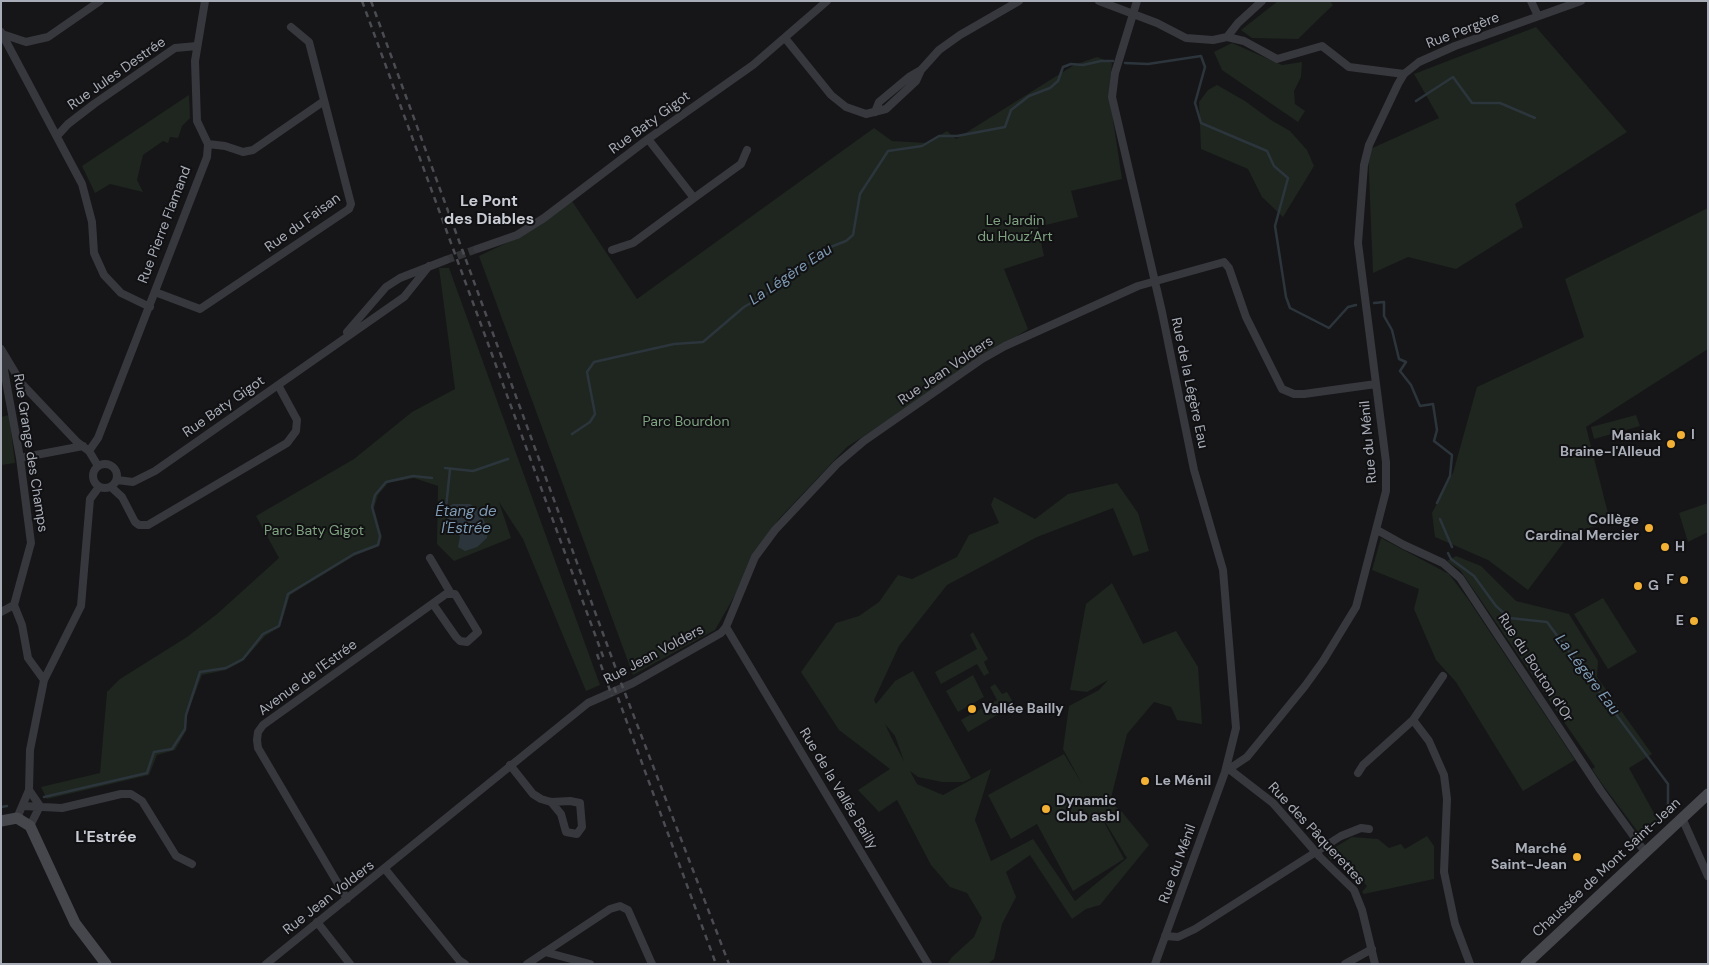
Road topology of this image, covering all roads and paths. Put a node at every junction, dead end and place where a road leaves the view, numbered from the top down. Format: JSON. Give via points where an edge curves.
{"nodes":[{"id":1,"x":100,"y":1,"type":"edge"},
{"id":2,"x":205,"y":1,"type":"edge"},
{"id":3,"x":827,"y":1,"type":"edge"},
{"id":4,"x":1019,"y":1,"type":"edge"},
{"id":5,"x":1099,"y":1,"type":"edge"},
{"id":6,"x":1138,"y":1,"type":"edge"},
{"id":7,"x":1262,"y":1,"type":"edge"},
{"id":8,"x":1531,"y":1,"type":"edge"},
{"id":9,"x":1581,"y":1,"type":"edge"},
{"id":10,"x":1134,"y":15,"type":"junction"},
{"id":11,"x":1538,"y":16,"type":"junction"},
{"id":12,"x":291,"y":28,"type":"dead end"},
{"id":13,"x":2,"y":33,"type":"edge"},
{"id":14,"x":1227,"y":37,"type":"junction"},
{"id":15,"x":785,"y":38,"type":"junction"},
{"id":16,"x":197,"y":46,"type":"junction"},
{"id":17,"x":1404,"y":74,"type":"junction"},
{"id":18,"x":324,"y":101,"type":"junction"},
{"id":19,"x":58,"y":136,"type":"junction"},
{"id":20,"x":648,"y":139,"type":"junction"},
{"id":21,"x":208,"y":144,"type":"junction"},
{"id":22,"x":747,"y":150,"type":"dead end"},
{"id":23,"x":694,"y":198,"type":"junction"},
{"id":24,"x":477,"y":249,"type":"tunnel mouth"},
{"id":25,"x":612,"y":250,"type":"dead end"},
{"id":26,"x":446,"y":260,"type":"tunnel mouth"},
{"id":27,"x":429,"y":266,"type":"junction"},
{"id":28,"x":1154,"y":281,"type":"junction"},
{"id":29,"x":155,"y":292,"type":"junction"},
{"id":30,"x":150,"y":307,"type":"junction"},
{"id":31,"x":341,"y":340,"type":"junction"},
{"id":32,"x":1,"y":349,"type":"edge"},
{"id":33,"x":6,"y":360,"type":"junction"},
{"id":34,"x":1376,"y":384,"type":"junction"},
{"id":35,"x":278,"y":385,"type":"junction"},
{"id":36,"x":86,"y":449,"type":"junction"},
{"id":37,"x":20,"y":458,"type":"junction"},
{"id":38,"x":98,"y":466,"type":"junction"},
{"id":39,"x":117,"y":480,"type":"junction"},
{"id":40,"x":99,"y":487,"type":"junction"},
{"id":41,"x":111,"y":487,"type":"junction"},
{"id":42,"x":1377,"y":530,"type":"junction"},
{"id":43,"x":430,"y":558,"type":"dead end"},
{"id":44,"x":450,"y":592,"type":"junction"},
{"id":45,"x":433,"y":604,"type":"junction"},
{"id":46,"x":14,"y":605,"type":"junction"},
{"id":47,"x":1,"y":612,"type":"edge"},
{"id":48,"x":726,"y":627,"type":"junction"},
{"id":49,"x":1443,"y":676,"type":"dead end"},
{"id":50,"x":44,"y":680,"type":"junction"},
{"id":51,"x":1413,"y":720,"type":"junction"},
{"id":52,"x":510,"y":765,"type":"junction"},
{"id":53,"x":1227,"y":771,"type":"junction"},
{"id":54,"x":1358,"y":772,"type":"dead end"},
{"id":55,"x":29,"y":790,"type":"junction"},
{"id":56,"x":1708,"y":794,"type":"edge"},
{"id":57,"x":552,"y":802,"type":"junction"},
{"id":58,"x":23,"y":806,"type":"junction"},
{"id":59,"x":40,"y":806,"type":"junction"},
{"id":60,"x":17,"y":818,"type":"junction"},
{"id":61,"x":1682,"y":818,"type":"junction"},
{"id":62,"x":1,"y":821,"type":"edge"},
{"id":63,"x":30,"y":826,"type":"junction"},
{"id":64,"x":1370,"y":829,"type":"dead end"},
{"id":65,"x":1645,"y":852,"type":"junction"},
{"id":66,"x":1316,"y":853,"type":"junction"},
{"id":67,"x":192,"y":864,"type":"dead end"},
{"id":68,"x":385,"y":869,"type":"junction"},
{"id":69,"x":1708,"y":876,"type":"edge"},
{"id":70,"x":347,"y":899,"type":"junction"},
{"id":71,"x":317,"y":922,"type":"junction"},
{"id":72,"x":1165,"y":936,"type":"junction"},
{"id":73,"x":1372,"y":949,"type":"junction"},
{"id":74,"x":545,"y":952,"type":"junction"},
{"id":75,"x":106,"y":964,"type":"edge"},
{"id":76,"x":266,"y":964,"type":"edge"},
{"id":77,"x":350,"y":964,"type":"edge"},
{"id":78,"x":465,"y":964,"type":"edge"},
{"id":79,"x":527,"y":964,"type":"edge"},
{"id":80,"x":590,"y":964,"type":"edge"},
{"id":81,"x":652,"y":964,"type":"edge"},
{"id":82,"x":928,"y":964,"type":"edge"},
{"id":83,"x":1155,"y":964,"type":"edge"},
{"id":84,"x":1345,"y":964,"type":"edge"},
{"id":85,"x":1375,"y":964,"type":"edge"},
{"id":86,"x":1470,"y":964,"type":"edge"},
{"id":87,"x":1526,"y":964,"type":"edge"}],
"edges":[{"from":1,"to":13,"type":"street","via":[[48,37],[26,42]]},
{"from":2,"to":16,"type":"street"},
{"from":3,"to":15,"type":"street","name":"Rue Baty Gigot"},
{"from":4,"to":15,"type":"street","via":[[939,50],[921,70],[916,81],[886,109],[866,114],[846,107],[831,94]]},
{"from":5,"to":10,"type":"street"},
{"from":6,"to":10,"type":"street","name":"Rue de la Légère Eau"},
{"from":7,"to":14,"type":"street"},
{"from":8,"to":11,"type":"street"},
{"from":9,"to":11,"type":"street","name":"Rue Pergère"},
{"from":10,"to":14,"type":"street","via":[[1186,38],[1213,40]]},
{"from":10,"to":28,"type":"street","name":"Rue de la Légère Eau","via":[[1115,73],[1112,97]]},
{"from":11,"to":17,"type":"street","name":"Rue Pergère","via":[[1436,54]]},
{"from":12,"to":18,"type":"street","name":"Rue du Faisan","via":[[309,42]]},
{"from":13,"to":19,"type":"street"},
{"from":14,"to":17,"type":"street","via":[[1244,40],[1277,59],[1322,46],[1349,67]]},
{"from":15,"to":20,"type":"street","name":"Rue Baty Gigot","via":[[753,65]]},
{"from":16,"to":19,"type":"street","name":"Rue Jules Destrée","via":[[175,48],[94,104]]},
{"from":16,"to":21,"type":"street","via":[[197,121]]},
{"from":17,"to":34,"type":"street","name":"Rue du Ménil","via":[[1369,145],[1360,203],[1360,268]]},
{"from":18,"to":21,"type":"street","via":[[253,150],[243,152]]},
{"from":18,"to":29,"type":"street","name":"Rue du Faisan","via":[[351,198],[349,209],[200,309]]},
{"from":19,"to":30,"type":"street","via":[[82,184],[92,222],[94,253],[104,275],[121,293]]},
{"from":20,"to":23,"type":"street"},
{"from":20,"to":24,"type":"street","name":"Rue Baty Gigot","via":[[517,235]]},
{"from":21,"to":29,"type":"street","name":"Rue Pierre Flamand","via":[[207,157]]},
{"from":22,"to":23,"type":"street","via":[[740,164]]},
{"from":23,"to":25,"type":"street","via":[[633,243]]},
{"from":26,"to":27,"type":"street","name":"Rue Baty Gigot"},
{"from":27,"to":31,"type":"street","name":"Rue Baty Gigot","via":[[404,297]]},
{"from":27,"to":31,"type":"street","name":"Rue Baty Gigot","via":[[386,287]]},
{"from":28,"to":34,"type":"street","name":"Rue Jean Volders","via":[[1224,262],[1246,317],[1282,389],[1287,393],[1304,394]]},
{"from":28,"to":48,"type":"street","name":"Rue Jean Volders","via":[[1005,346],[864,441],[837,464],[775,530],[755,557]]},
{"from":28,"to":53,"type":"street","name":"Rue de la Légère Eau","via":[[1194,470],[1223,570],[1236,728]]},
{"from":29,"to":30,"type":"street","name":"Rue Pierre Flamand"},
{"from":30,"to":36,"type":"street","name":"Rue Pierre Flamand","via":[[98,438]]},
{"from":31,"to":35,"type":"street","name":"Rue Baty Gigot"},
{"from":32,"to":33,"type":"street","name":"Rue Grange des Champs"},
{"from":33,"to":36,"type":"street","via":[[22,384]]},
{"from":33,"to":37,"type":"street","name":"Rue Grange des Champs","via":[[4,370]]},
{"from":34,"to":42,"type":"street","name":"Rue du Ménil","via":[[1386,476]]},
{"from":35,"to":39,"type":"street","name":"Rue Baty Gigot","via":[[156,471],[134,482]]},
{"from":35,"to":41,"type":"street","via":[[297,420],[296,432],[287,443],[148,525],[135,522],[122,497]]},
{"from":36,"to":37,"type":"street"},
{"from":36,"to":38,"type":"street"},
{"from":37,"to":46,"type":"street","name":"Rue Grange des Champs","via":[[30,543]]},
{"from":38,"to":39,"type":"street","via":[[112,466],[118,475]]},
{"from":38,"to":40,"type":"street","via":[[93,479]]},
{"from":39,"to":41,"type":"street"},
{"from":40,"to":41,"type":"street"},
{"from":40,"to":50,"type":"street","via":[[90,499],[81,606]]},
{"from":42,"to":53,"type":"street","name":"Rue du Ménil","via":[[1356,607],[1323,661],[1247,757]]},
{"from":42,"to":65,"type":"street","name":"Rue du Bouton d'Or","via":[[1444,563],[1460,578]]},
{"from":43,"to":44,"type":"street"},
{"from":44,"to":45,"type":"street","name":"Avenue de l'Estrée"},
{"from":44,"to":45,"type":"street","via":[[455,594],[478,632],[467,642],[456,638]]},
{"from":45,"to":70,"type":"street","name":"Avenue de l'Estrée","via":[[263,725],[258,732],[258,748]]},
{"from":46,"to":47,"type":"street"},
{"from":46,"to":50,"type":"street","via":[[22,625],[28,658]]},
{"from":48,"to":52,"type":"street","name":"Rue Jean Volders","via":[[715,637],[633,683],[588,703]]},
{"from":48,"to":82,"type":"street","name":"Rue de la Vallée Bailly"},
{"from":49,"to":51,"type":"street"},
{"from":50,"to":55,"type":"street","via":[[30,750]]},
{"from":51,"to":54,"type":"street"},
{"from":51,"to":86,"type":"street","via":[[1429,741],[1444,775],[1447,799],[1444,872],[1455,924]]},
{"from":52,"to":57,"type":"street","via":[[533,794]]},
{"from":52,"to":68,"type":"street","name":"Rue Jean Volders"},
{"from":53,"to":66,"type":"street","name":"Rue des Pâquerettes","via":[[1273,803]]},
{"from":53,"to":72,"type":"street","name":"Rue du Ménil"},
{"from":55,"to":58,"type":"street"},
{"from":55,"to":59,"type":"street"},
{"from":56,"to":61,"type":"main road","name":"Chaussée de Mont Saint-Jean"},
{"from":57,"to":57,"type":"street","via":[[580,803],[582,827],[577,834],[566,832],[561,814]]},
{"from":58,"to":59,"type":"street"},
{"from":58,"to":60,"type":"street"},
{"from":59,"to":63,"type":"street"},
{"from":59,"to":67,"type":"street","via":[[62,808],[131,794],[142,801],[176,856]]},
{"from":60,"to":62,"type":"main road"},
{"from":60,"to":63,"type":"main road"},
{"from":61,"to":65,"type":"main road","name":"Chaussée de Mont Saint-Jean"},
{"from":61,"to":69,"type":"street"},
{"from":63,"to":75,"type":"main road","via":[[75,923]]},
{"from":64,"to":66,"type":"street","via":[[1351,831]]},
{"from":65,"to":87,"type":"main road","name":"Chaussée de Mont Saint-Jean"},
{"from":66,"to":72,"type":"street","via":[[1195,930],[1178,937]]},
{"from":66,"to":73,"type":"street","name":"Rue des Pâquerettes","via":[[1354,890]]},
{"from":68,"to":70,"type":"street","name":"Rue Jean Volders"},
{"from":68,"to":78,"type":"street"},
{"from":70,"to":71,"type":"street","name":"Rue Jean Volders"},
{"from":71,"to":76,"type":"street","name":"Rue Jean Volders"},
{"from":71,"to":77,"type":"street"},
{"from":72,"to":83,"type":"street","name":"Rue du Ménil"},
{"from":73,"to":84,"type":"street"},
{"from":73,"to":85,"type":"street","name":"Rue des Pâquerettes"},
{"from":74,"to":79,"type":"street"},
{"from":74,"to":80,"type":"street"},
{"from":74,"to":81,"type":"street","via":[[610,909],[620,906],[628,910]]}]}
